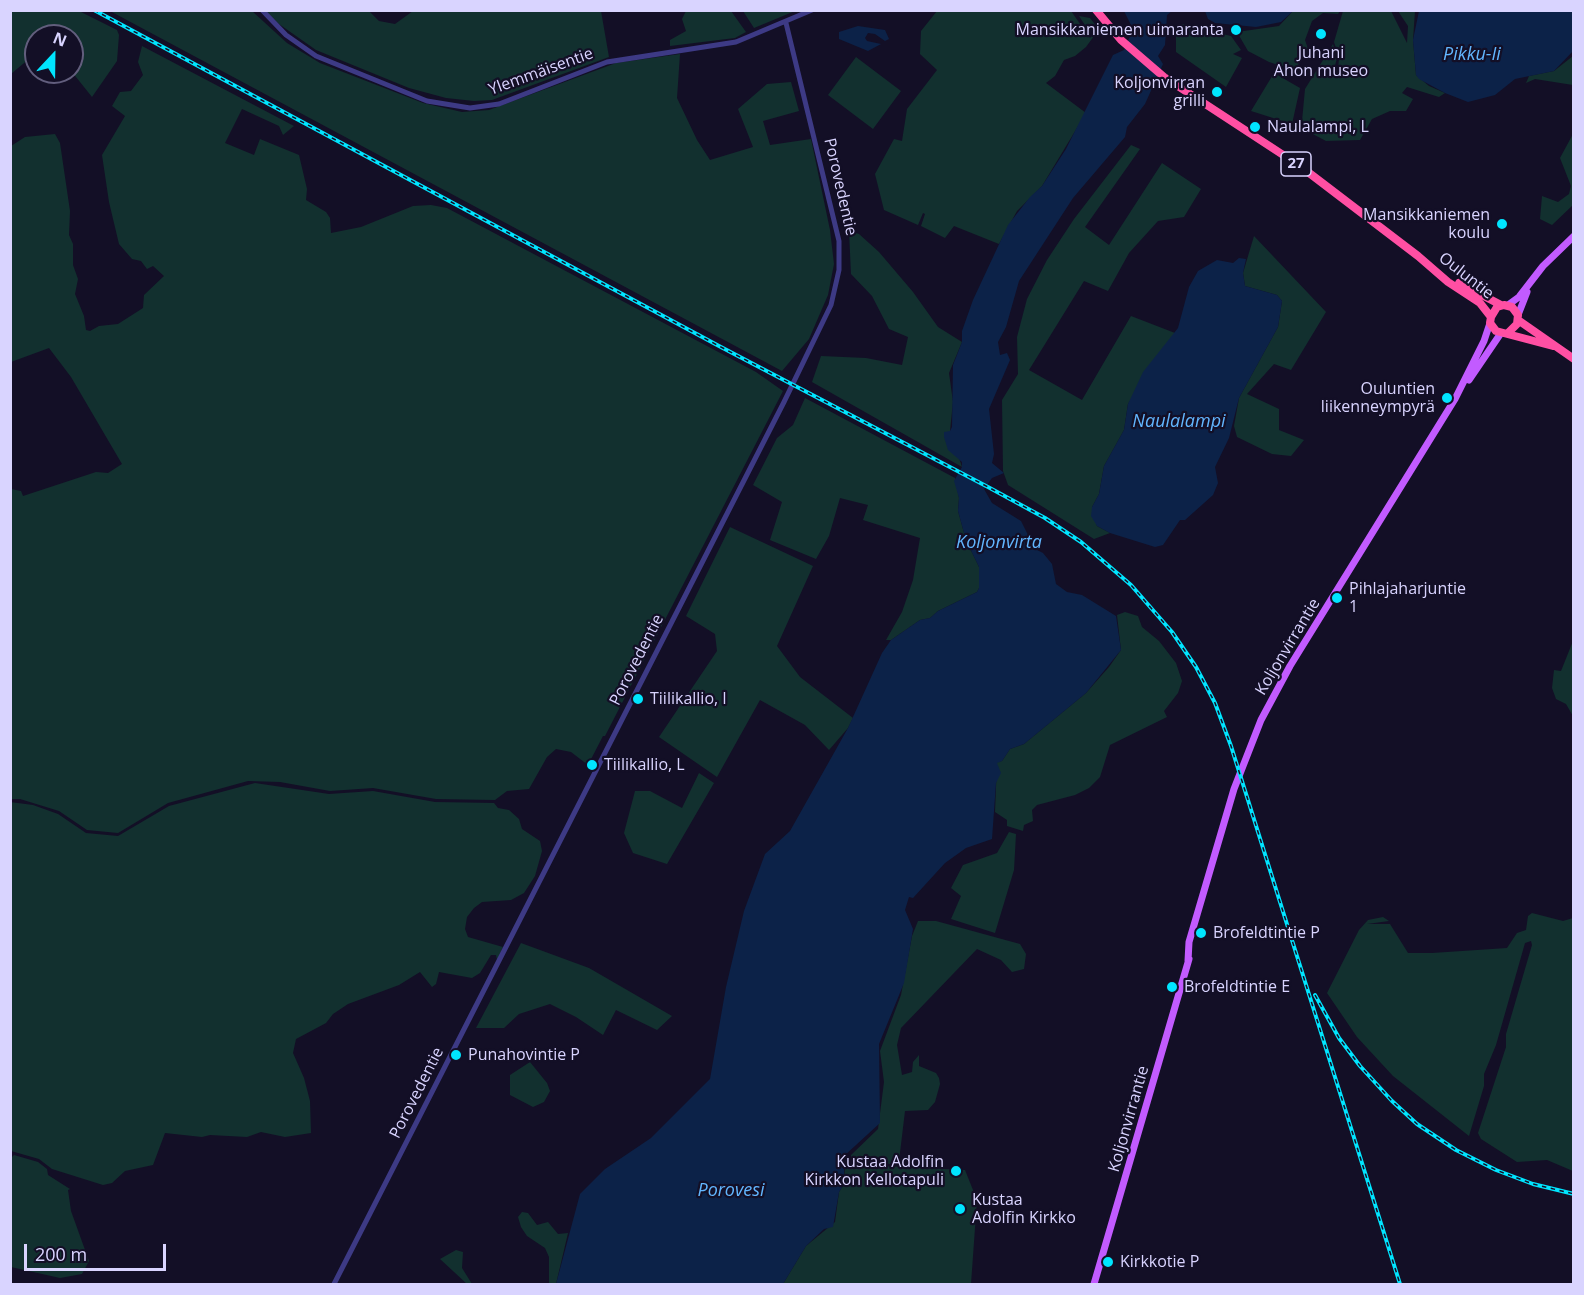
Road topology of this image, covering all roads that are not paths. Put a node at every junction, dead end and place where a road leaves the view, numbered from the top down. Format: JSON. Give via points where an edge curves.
{"nodes":[{"id":1,"x":262,"y":10,"type":"edge"},
{"id":2,"x":812,"y":10,"type":"edge"},
{"id":3,"x":1096,"y":10,"type":"edge"},
{"id":4,"x":786,"y":23,"type":"junction"},
{"id":5,"x":1574,"y":236,"type":"edge"},
{"id":6,"x":1422,"y":259,"type":"junction"},
{"id":7,"x":1530,"y":284,"type":"junction"},
{"id":8,"x":1504,"y":305,"type":"junction"},
{"id":9,"x":1518,"y":317,"type":"junction"},
{"id":10,"x":1490,"y":320,"type":"junction"},
{"id":11,"x":1504,"y":333,"type":"junction"},
{"id":12,"x":1553,"y":346,"type":"junction"},
{"id":13,"x":1574,"y":359,"type":"edge"},
{"id":14,"x":1455,"y":399,"type":"junction"},
{"id":15,"x":334,"y":1284,"type":"edge"},
{"id":16,"x":1094,"y":1284,"type":"edge"}],
"edges":[{"from":1,"to":4,"type":"street","name":"Ylemmäisentie","via":[[286,35],[315,56],[427,100],[470,108],[499,104],[607,62],[736,42]]},
{"from":2,"to":4,"type":"street","name":"Ylemmäisentie"},
{"from":3,"to":6,"type":"highway","name":"Ouluntie","number":"27","via":[[1121,39],[1164,77],[1284,155]]},
{"from":4,"to":15,"type":"street","name":"Porovedentie","via":[[835,221],[840,256],[831,305]]},
{"from":5,"to":7,"type":"main road"},
{"from":6,"to":8,"type":"highway","name":"Ouluntie","number":"27","via":[[1467,289]]},
{"from":6,"to":10,"type":"highway","name":"Ouluntie","number":"27","via":[[1486,308]]},
{"from":7,"to":8,"type":"main road"},
{"from":7,"to":9,"type":"main road"},
{"from":8,"to":9,"type":"highway"},
{"from":8,"to":10,"type":"highway"},
{"from":9,"to":11,"type":"highway","via":[[1515,328]]},
{"from":9,"to":12,"type":"highway"},
{"from":10,"to":11,"type":"highway","via":[[1496,332]]},
{"from":10,"to":14,"type":"main road","name":"Koljonvirrantie"},
{"from":11,"to":12,"type":"highway"},
{"from":11,"to":14,"type":"main road","name":"Koljonvirrantie"},
{"from":12,"to":13,"type":"highway"},
{"from":14,"to":16,"type":"main road","name":"Koljonvirrantie","via":[[1290,666],[1248,749]]}]}
